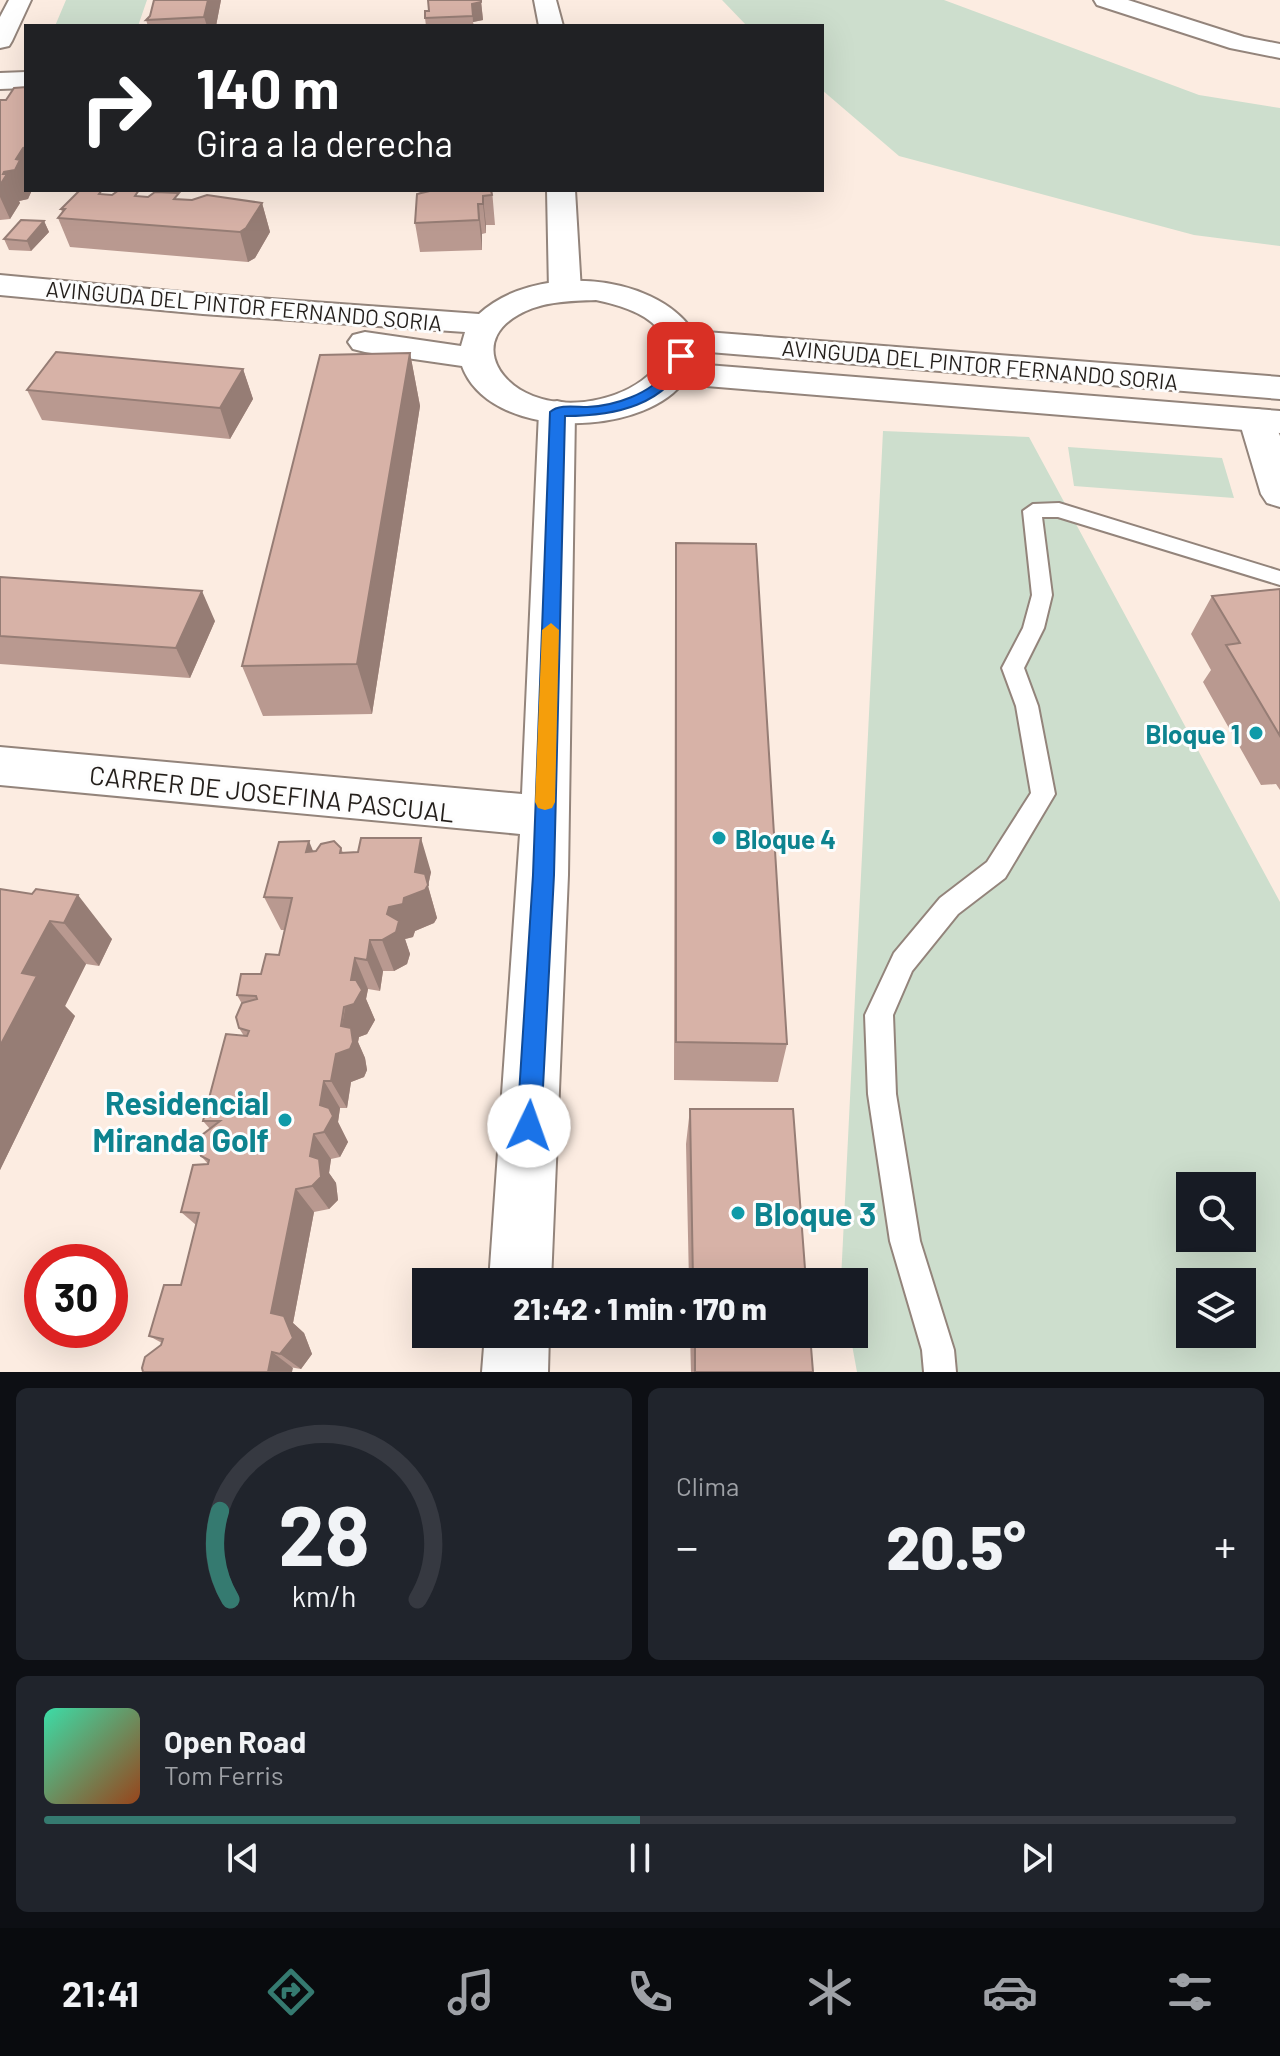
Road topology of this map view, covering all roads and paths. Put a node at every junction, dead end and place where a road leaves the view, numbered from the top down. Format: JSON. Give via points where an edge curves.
{"nodes":[{"id":1,"x":20,"y":0,"type":"edge"},
{"id":2,"x":545,"y":0,"type":"edge"},
{"id":3,"x":1105,"y":0,"type":"edge"},
{"id":4,"x":551,"y":24,"type":"edge"},
{"id":5,"x":0,"y":41,"type":"edge"},
{"id":6,"x":1280,"y":51,"type":"edge"},
{"id":7,"x":24,"y":80,"type":"edge"},
{"id":8,"x":0,"y":81,"type":"edge"},
{"id":9,"x":561,"y":192,"type":"edge"},
{"id":10,"x":0,"y":285,"type":"edge"},
{"id":11,"x":565,"y":291,"type":"junction"},
{"id":12,"x":0,"y":312,"type":"edge"},
{"id":13,"x":488,"y":324,"type":"junction"},
{"id":14,"x":677,"y":356,"type":"junction"},
{"id":15,"x":476,"y":358,"type":"junction"},
{"id":16,"x":1280,"y":388,"type":"edge"},
{"id":17,"x":557,"y":412,"type":"junction"},
{"id":18,"x":1269,"y":421,"type":"edge"},
{"id":19,"x":1280,"y":494,"type":"edge"},
{"id":20,"x":1280,"y":578,"type":"edge"},
{"id":21,"x":0,"y":766,"type":"edge"},
{"id":22,"x":545,"y":816,"type":"junction"},
{"id":23,"x":521,"y":1268,"type":"edge"},
{"id":24,"x":516,"y":1348,"type":"edge"},
{"id":25,"x":515,"y":1372,"type":"edge"},
{"id":26,"x":940,"y":1372,"type":"edge"}],
"edges":[{"from":1,"to":5,"type":"street"},
{"from":2,"to":4,"type":"street"},
{"from":3,"to":6,"type":"street"},
{"from":7,"to":8,"type":"street"},
{"from":9,"to":11,"type":"street"},
{"from":10,"to":13,"type":"street","name":"AVINGUDA DEL PINTOR FERNANDO SORIA"},
{"from":11,"to":13,"type":"street","via":[[508,308]]},
{"from":11,"to":14,"type":"street","via":[[596,290],[651,306],[670,321]]},
{"from":12,"to":15,"type":"street","name":"AVINGUDA DEL PINTOR FERNANDO SORIA","via":[[378,343]]},
{"from":13,"to":15,"type":"street","via":[[478,340]]},
{"from":14,"to":16,"type":"street","name":"AVINGUDA DEL PINTOR FERNANDO SORIA"},
{"from":14,"to":17,"type":"street","via":[[655,391],[627,404]]},
{"from":14,"to":18,"type":"street","name":"AVINGUDA DEL PINTOR FERNANDO SORIA"},
{"from":15,"to":17,"type":"street","via":[[483,377],[500,393]]},
{"from":17,"to":22,"type":"street"},
{"from":18,"to":19,"type":"street","name":"AVINGUDA DEL PINTOR FERNANDO SORIA"},
{"from":20,"to":26,"type":"lane","via":[[1059,510],[1033,511],[1031,534],[1043,588],[1013,668],[1027,706],[1043,794],[996,870],[949,906],[903,962],[879,1015],[882,1094],[905,1241]]},
{"from":21,"to":22,"type":"street","name":"CARRER DE JOSEFINA PASCUAL"},
{"from":22,"to":23,"type":"street"},
{"from":24,"to":25,"type":"street"}]}
